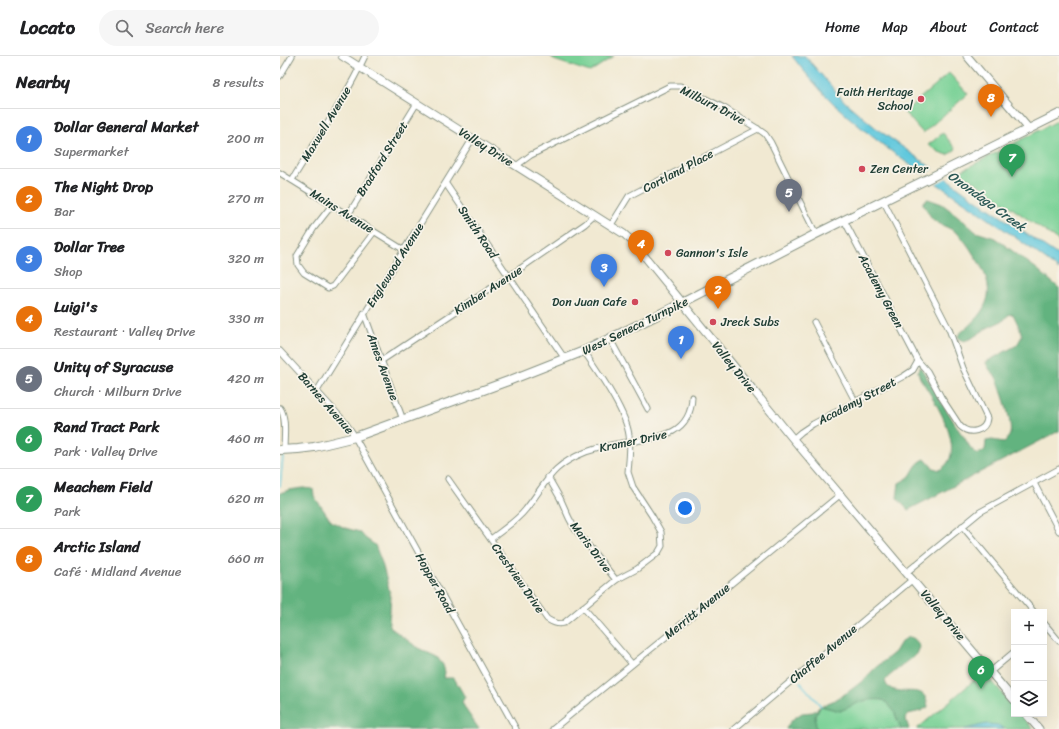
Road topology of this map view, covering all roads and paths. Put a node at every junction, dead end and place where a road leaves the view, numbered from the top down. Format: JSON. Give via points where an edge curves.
{"nodes":[{"id":1,"x":292,"y":56,"type":"edge"},
{"id":2,"x":342,"y":56,"type":"edge"},
{"id":3,"x":365,"y":56,"type":"edge"},
{"id":4,"x":967,"y":56,"type":"edge"},
{"id":5,"x":360,"y":67,"type":"junction"},
{"id":6,"x":280,"y":76,"type":"edge"},
{"id":7,"x":417,"y":103,"type":"junction"},
{"id":8,"x":1059,"y":114,"type":"edge"},
{"id":9,"x":1029,"y":128,"type":"junction"},
{"id":10,"x":758,"y":129,"type":"junction"},
{"id":11,"x":473,"y":138,"type":"junction"},
{"id":12,"x":516,"y":166,"type":"junction"},
{"id":13,"x":280,"y":173,"type":"edge"},
{"id":14,"x":292,"y":180,"type":"junction"},
{"id":15,"x":446,"y":184,"type":"junction"},
{"id":16,"x":884,"y":202,"type":"junction"},
{"id":17,"x":332,"y":205,"type":"junction"},
{"id":18,"x":348,"y":215,"type":"junction"},
{"id":19,"x":594,"y":216,"type":"junction"},
{"id":20,"x":844,"y":220,"type":"junction"},
{"id":21,"x":610,"y":225,"type":"junction"},
{"id":22,"x":374,"y":232,"type":"junction"},
{"id":23,"x":816,"y":234,"type":"junction"},
{"id":24,"x":404,"y":250,"type":"junction"},
{"id":25,"x":508,"y":277,"type":"junction"},
{"id":26,"x":682,"y":303,"type":"junction"},
{"id":27,"x":364,"y":314,"type":"junction"},
{"id":28,"x":814,"y":322,"type":"dead end"},
{"id":29,"x":610,"y":339,"type":"junction"},
{"id":30,"x":280,"y":351,"type":"edge"},
{"id":31,"x":584,"y":351,"type":"junction"},
{"id":32,"x":565,"y":359,"type":"junction"},
{"id":33,"x":381,"y":361,"type":"junction"},
{"id":34,"x":918,"y":361,"type":"junction"},
{"id":35,"x":316,"y":391,"type":"junction"},
{"id":36,"x":692,"y":397,"type":"dead end"},
{"id":37,"x":854,"y":401,"type":"junction"},
{"id":38,"x":280,"y":408,"type":"edge"},
{"id":39,"x":648,"y":409,"type":"dead end"},
{"id":40,"x":403,"y":420,"type":"junction"},
{"id":41,"x":355,"y":437,"type":"junction"},
{"id":42,"x":794,"y":439,"type":"junction"},
{"id":43,"x":629,"y":442,"type":"junction"},
{"id":44,"x":282,"y":450,"type":"edge"},
{"id":45,"x":1059,"y":469,"type":"edge"},
{"id":46,"x":548,"y":477,"type":"junction"},
{"id":47,"x":448,"y":479,"type":"dead end"},
{"id":48,"x":1034,"y":483,"type":"junction"},
{"id":49,"x":841,"y":494,"type":"junction"},
{"id":50,"x":962,"y":526,"type":"junction"},
{"id":51,"x":1059,"y":531,"type":"edge"},
{"id":52,"x":491,"y":539,"type":"junction"},
{"id":53,"x":907,"y":572,"type":"junction"},
{"id":54,"x":913,"y":579,"type":"junction"},
{"id":55,"x":616,"y":580,"type":"junction"},
{"id":56,"x":583,"y":607,"type":"junction"},
{"id":57,"x":1031,"y":609,"type":"edge"},
{"id":58,"x":1047,"y":627,"type":"edge"},
{"id":59,"x":1059,"y":641,"type":"edge"},
{"id":60,"x":1011,"y":654,"type":"edge"},
{"id":61,"x":632,"y":664,"type":"junction"},
{"id":62,"x":990,"y":672,"type":"junction"},
{"id":63,"x":1011,"y":696,"type":"edge"},
{"id":64,"x":1029,"y":717,"type":"edge"},
{"id":65,"x":516,"y":729,"type":"edge"},
{"id":66,"x":553,"y":729,"type":"edge"},
{"id":67,"x":734,"y":729,"type":"edge"},
{"id":68,"x":1039,"y":729,"type":"edge"}],
"edges":[{"from":1,"to":6,"type":"street"},
{"from":2,"to":5,"type":"main road","name":"Valley Drive"},
{"from":3,"to":5,"type":"street","name":"Maxwell Avenue"},
{"from":4,"to":9,"type":"main road"},
{"from":5,"to":7,"type":"main road","name":"Valley Drive"},
{"from":5,"to":14,"type":"street","name":"Maxwell Avenue"},
{"from":7,"to":11,"type":"main road","name":"Valley Drive"},
{"from":7,"to":18,"type":"street","name":"Bradford Street"},
{"from":8,"to":9,"type":"main road","name":"West Seneca Turnpike"},
{"from":9,"to":16,"type":"main road","name":"West Seneca Turnpike"},
{"from":10,"to":12,"type":"street","name":"Milburn Drive","via":[[680,86],[670,86],[531,155]]},
{"from":10,"to":21,"type":"street","name":"Cortland Place","via":[[629,196]]},
{"from":10,"to":23,"type":"street","name":"Milburn Drive","via":[[771,143]]},
{"from":11,"to":12,"type":"main road","name":"Valley Drive"},
{"from":11,"to":15,"type":"street","name":"Englewood Avenue"},
{"from":12,"to":19,"type":"main road","name":"Valley Drive"},
{"from":13,"to":14,"type":"street","name":"Mains Avenue"},
{"from":14,"to":17,"type":"street","name":"Mains Avenue"},
{"from":15,"to":24,"type":"street","name":"Englewood Avenue"},
{"from":15,"to":25,"type":"street","name":"Smith Road"},
{"from":16,"to":20,"type":"main road","name":"West Seneca Turnpike"},
{"from":16,"to":34,"type":"street","name":"Academy Green","via":[[949,329],[963,368],[987,418],[982,428],[971,432],[960,426],[927,371]]},
{"from":17,"to":18,"type":"street","name":"Mains Avenue"},
{"from":17,"to":22,"type":"street","via":[[297,256],[298,265],[305,275],[328,288],[334,286]]},
{"from":18,"to":22,"type":"street","name":"Mains Avenue"},
{"from":19,"to":21,"type":"main road","name":"Valley Drive"},
{"from":19,"to":25,"type":"street","name":"Kimber Avenue"},
{"from":20,"to":23,"type":"main road","name":"West Seneca Turnpike"},
{"from":20,"to":34,"type":"street","name":"Academy Green"},
{"from":21,"to":26,"type":"main road","name":"Valley Drive","via":[[633,242]]},
{"from":22,"to":24,"type":"street","name":"Mains Avenue"},
{"from":23,"to":26,"type":"main road","name":"West Seneca Turnpike"},
{"from":24,"to":27,"type":"street","name":"Englewood Avenue"},
{"from":25,"to":32,"type":"street","name":"Smith Road"},
{"from":25,"to":33,"type":"street","name":"Kimber Avenue"},
{"from":26,"to":29,"type":"main road","name":"West Seneca Turnpike"},
{"from":26,"to":42,"type":"main road","name":"Valley Drive"},
{"from":27,"to":33,"type":"street","name":"Ames Avenue"},
{"from":27,"to":35,"type":"street","name":"Englewood Avenue"},
{"from":28,"to":37,"type":"street"},
{"from":29,"to":31,"type":"main road","name":"West Seneca Turnpike"},
{"from":29,"to":39,"type":"street"},
{"from":30,"to":35,"type":"street","name":"Barnes Avenue"},
{"from":31,"to":32,"type":"main road","name":"West Seneca Turnpike"},
{"from":31,"to":43,"type":"street","via":[[619,407],[629,434]]},
{"from":32,"to":40,"type":"main road","name":"West Seneca Turnpike"},
{"from":33,"to":40,"type":"street","name":"Ames Avenue"},
{"from":34,"to":37,"type":"street","name":"Academy Street","via":[[904,376]]},
{"from":35,"to":41,"type":"street","name":"Barnes Avenue"},
{"from":36,"to":43,"type":"street","name":"Kramer Drive","via":[[687,419],[672,432],[656,438]]},
{"from":37,"to":42,"type":"street","name":"Academy Street","via":[[813,424]]},
{"from":38,"to":44,"type":"street","via":[[283,419]]},
{"from":40,"to":41,"type":"main road","name":"West Seneca Turnpike"},
{"from":41,"to":44,"type":"main road","name":"West Seneca Turnpike","via":[[314,447]]},
{"from":41,"to":65,"type":"street","name":"Hopper Road"},
{"from":42,"to":49,"type":"main road","name":"Valley Drive"},
{"from":43,"to":46,"type":"street","name":"Kramer Drive","via":[[605,446],[571,458]]},
{"from":43,"to":55,"type":"street","via":[[629,479],[661,532],[662,546],[658,553],[637,569]]},
{"from":45,"to":48,"type":"street"},
{"from":46,"to":52,"type":"street","name":"Kramer Drive","via":[[525,510]]},
{"from":46,"to":55,"type":"street","name":"Maris Drive","via":[[575,529]]},
{"from":47,"to":52,"type":"street","name":"Crestview Drive"},
{"from":48,"to":50,"type":"street","via":[[980,512]]},
{"from":48,"to":51,"type":"street"},
{"from":49,"to":53,"type":"main road","name":"Valley Drive"},
{"from":49,"to":61,"type":"street","name":"Merritt Avenue"},
{"from":50,"to":53,"type":"street"},
{"from":50,"to":57,"type":"street"},
{"from":52,"to":56,"type":"street","name":"Crestview Drive","via":[[546,618],[554,623],[564,623]]},
{"from":53,"to":54,"type":"main road","name":"Valley Drive"},
{"from":54,"to":62,"type":"main road","name":"Valley Drive"},
{"from":54,"to":67,"type":"street","name":"Chaffee Avenue"},
{"from":55,"to":56,"type":"street","name":"Maris Drive"},
{"from":56,"to":61,"type":"street"},
{"from":58,"to":59,"type":"street"},
{"from":60,"to":62,"type":"street"},
{"from":61,"to":66,"type":"street","name":"Merritt Avenue"},
{"from":62,"to":63,"type":"main road","name":"Valley Drive"},
{"from":64,"to":68,"type":"main road"}]}
